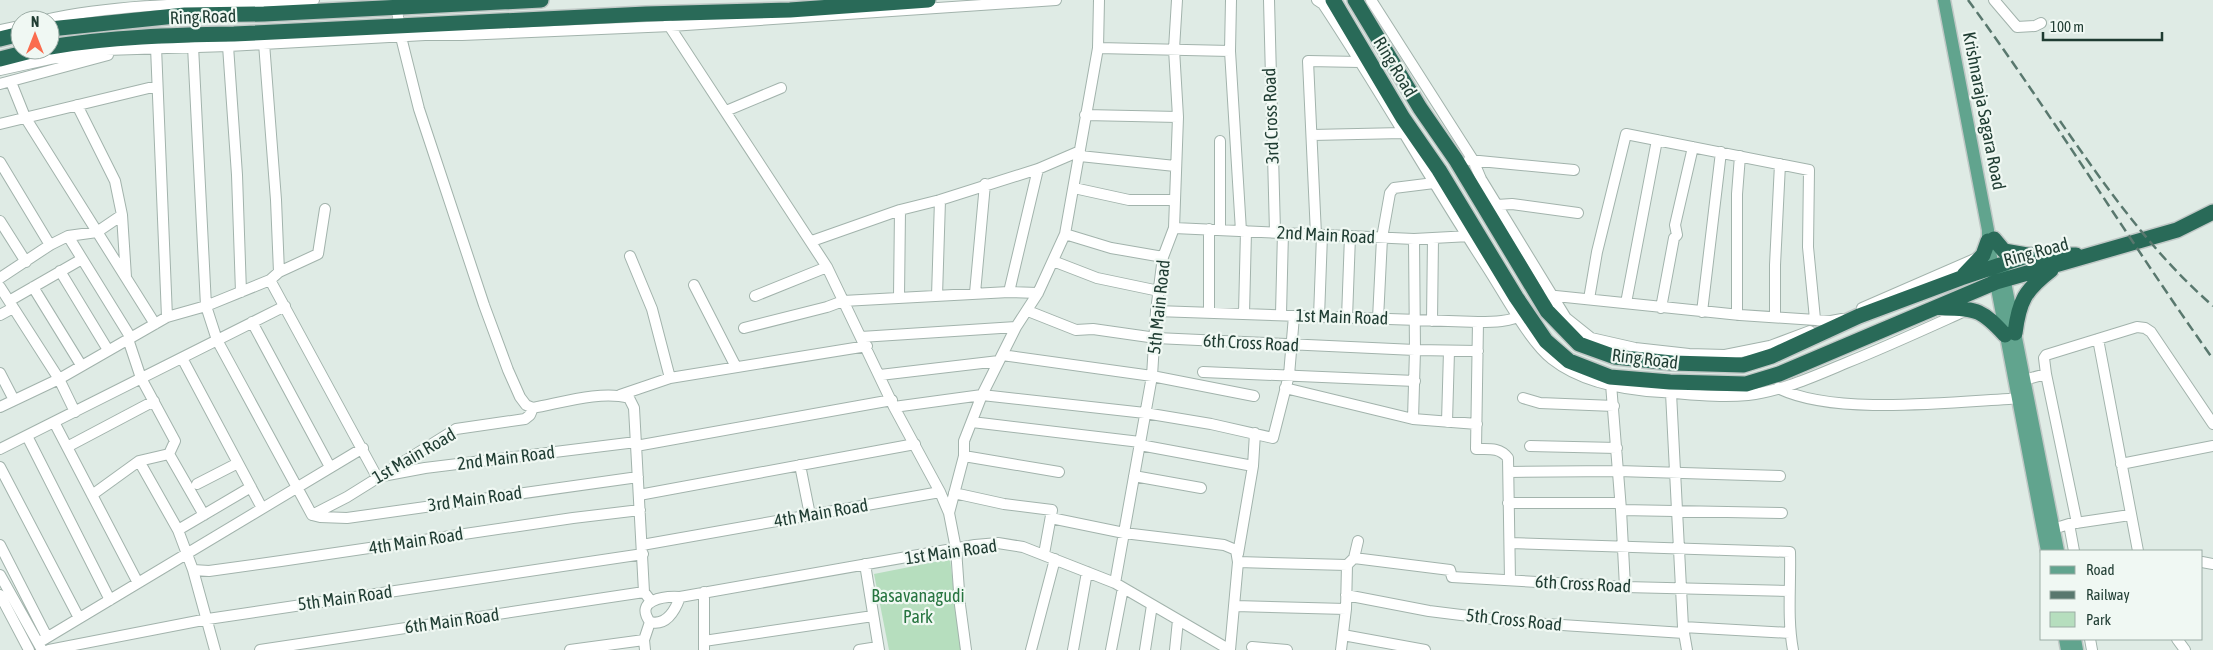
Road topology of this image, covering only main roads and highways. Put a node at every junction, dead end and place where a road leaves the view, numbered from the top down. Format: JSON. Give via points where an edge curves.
{"nodes":[{"id":1,"x":541,"y":0,"type":"edge"},
{"id":2,"x":928,"y":0,"type":"edge"},
{"id":3,"x":1333,"y":0,"type":"edge"},
{"id":4,"x":1355,"y":0,"type":"edge"},
{"id":5,"x":1944,"y":0,"type":"edge"},
{"id":6,"x":396,"y":4,"type":"edge"},
{"id":7,"x":250,"y":6,"type":"edge"},
{"id":8,"x":60,"y":27,"type":"edge"},
{"id":9,"x":60,"y":46,"type":"edge"},
{"id":10,"x":2213,"y":212,"type":"edge"},
{"id":11,"x":2213,"y":223,"type":"edge"},
{"id":12,"x":2177,"y":230,"type":"junction"},
{"id":13,"x":1988,"y":241,"type":"junction"},
{"id":14,"x":2098,"y":254,"type":"junction"},
{"id":15,"x":2030,"y":255,"type":"junction"},
{"id":16,"x":1520,"y":266,"type":"junction"},
{"id":17,"x":2056,"y":266,"type":"junction"},
{"id":18,"x":1502,"y":273,"type":"junction"},
{"id":19,"x":1999,"y":274,"type":"junction"},
{"id":20,"x":1961,"y":278,"type":"junction"},
{"id":21,"x":1938,"y":308,"type":"junction"},
{"id":22,"x":2010,"y":334,"type":"junction"},
{"id":23,"x":2022,"y":398,"type":"junction"},
{"id":24,"x":2047,"y":550,"type":"edge"},
{"id":25,"x":2058,"y":550,"type":"edge"}],
"edges":[{"from":1,"to":6,"type":"highway","name":"Ring Road"},
{"from":2,"to":9,"type":"highway","name":"Ring Road","via":[[400,32],[186,35]]},
{"from":3,"to":18,"type":"highway","name":"Ring Road","via":[[1403,118],[1439,170],[1472,236]]},
{"from":4,"to":16,"type":"highway","name":"Ring Road"},
{"from":5,"to":13,"type":"main road","name":"Krishnaraja Sagara Road"},
{"from":6,"to":7,"type":"highway","name":"Ring Road"},
{"from":7,"to":8,"type":"highway","name":"Ring Road"},
{"from":10,"to":12,"type":"highway","name":"Ring Road"},
{"from":11,"to":12,"type":"highway","name":"Ring Road"},
{"from":12,"to":14,"type":"highway","name":"Ring Road"},
{"from":13,"to":15,"type":"highway","via":[[2004,251]]},
{"from":13,"to":19,"type":"main road","name":"Krishnaraja Sagara Road"},
{"from":13,"to":20,"type":"highway"},
{"from":14,"to":15,"type":"highway","name":"Ring Road"},
{"from":14,"to":17,"type":"highway","name":"Ring Road"},
{"from":15,"to":19,"type":"highway","name":"Ring Road"},
{"from":16,"to":18,"type":"highway"},
{"from":16,"to":20,"type":"highway","name":"Ring Road","via":[[1544,295],[1546,311],[1579,344],[1615,358],[1743,365],[1772,356],[1859,316]]},
{"from":17,"to":19,"type":"highway","name":"Ring Road"},
{"from":17,"to":22,"type":"highway","via":[[2038,279],[2025,295]]},
{"from":18,"to":21,"type":"highway","name":"Ring Road","via":[[1523,315],[1569,361],[1610,376],[1670,382],[1746,384],[1779,374]]},
{"from":19,"to":20,"type":"highway","name":"Ring Road"},
{"from":19,"to":21,"type":"highway","name":"Ring Road"},
{"from":19,"to":22,"type":"main road","name":"Krishnaraja Sagara Road"},
{"from":21,"to":22,"type":"highway","via":[[1979,311]]},
{"from":22,"to":23,"type":"main road"},
{"from":22,"to":23,"type":"main road","via":[[2024,380]]},
{"from":23,"to":24,"type":"main road"},
{"from":23,"to":25,"type":"main road"}]}
